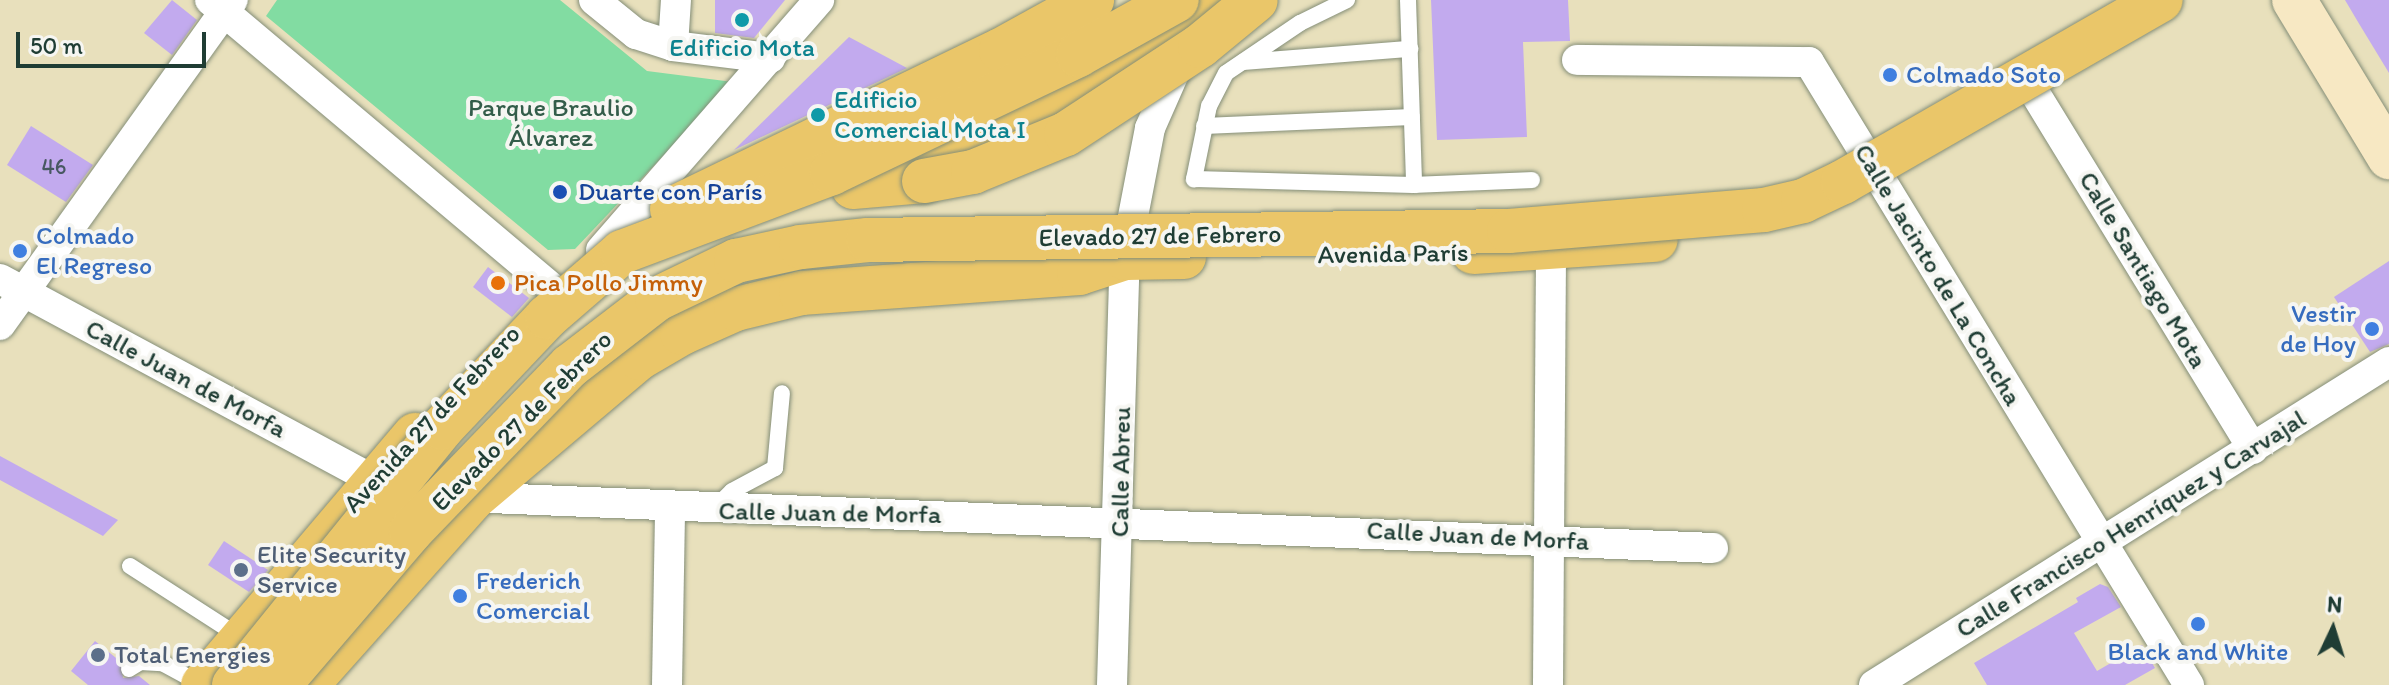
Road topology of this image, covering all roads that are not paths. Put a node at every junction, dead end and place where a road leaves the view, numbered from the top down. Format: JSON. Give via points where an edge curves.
{"nodes":[{"id":1,"x":594,"y":0,"type":"edge"},
{"id":2,"x":676,"y":0,"type":"edge"},
{"id":3,"x":819,"y":0,"type":"edge"},
{"id":4,"x":1092,"y":0,"type":"edge"},
{"id":5,"x":1256,"y":0,"type":"edge"},
{"id":6,"x":1347,"y":0,"type":"edge"},
{"id":7,"x":1408,"y":0,"type":"edge"},
{"id":8,"x":2161,"y":0,"type":"edge"},
{"id":9,"x":2178,"y":0,"type":"edge"},
{"id":10,"x":2294,"y":0,"type":"edge"},
{"id":11,"x":222,"y":4,"type":"edge"},
{"id":12,"x":1204,"y":5,"type":"edge"},
{"id":13,"x":673,"y":46,"type":"junction"},
{"id":14,"x":1410,"y":49,"type":"junction"},
{"id":15,"x":770,"y":58,"type":"junction"},
{"id":16,"x":1577,"y":60,"type":"dead end"},
{"id":17,"x":1241,"y":62,"type":"junction"},
{"id":18,"x":2033,"y":90,"type":"junction"},
{"id":19,"x":1412,"y":117,"type":"junction"},
{"id":20,"x":1204,"y":126,"type":"junction"},
{"id":21,"x":2389,"y":157,"type":"edge"},
{"id":22,"x":1880,"y":177,"type":"junction"},
{"id":23,"x":1532,"y":180,"type":"dead end"},
{"id":24,"x":1414,"y":185,"type":"junction"},
{"id":25,"x":853,"y":187,"type":"junction"},
{"id":26,"x":611,"y":251,"type":"junction"},
{"id":27,"x":1551,"y":251,"type":"junction"},
{"id":28,"x":1125,"y":258,"type":"junction"},
{"id":29,"x":12,"y":285,"type":"edge"},
{"id":30,"x":553,"y":289,"type":"junction"},
{"id":31,"x":0,"y":325,"type":"edge"},
{"id":32,"x":2389,"y":362,"type":"edge"},
{"id":33,"x":782,"y":393,"type":"dead end"},
{"id":34,"x":2253,"y":449,"type":"junction"},
{"id":35,"x":372,"y":479,"type":"junction"},
{"id":36,"x":472,"y":499,"type":"junction"},
{"id":37,"x":670,"y":509,"type":"junction"},
{"id":38,"x":714,"y":510,"type":"junction"},
{"id":39,"x":1120,"y":520,"type":"junction"},
{"id":40,"x":411,"y":531,"type":"junction"},
{"id":41,"x":1553,"y":540,"type":"junction"},
{"id":42,"x":2098,"y":540,"type":"junction"},
{"id":43,"x":1713,"y":548,"type":"dead end"},
{"id":44,"x":130,"y":566,"type":"dead end"},
{"id":45,"x":242,"y":638,"type":"junction"},
{"id":46,"x":129,"y":669,"type":"dead end"},
{"id":47,"x":2178,"y":682,"type":"edge"},
{"id":48,"x":203,"y":685,"type":"edge"},
{"id":49,"x":234,"y":685,"type":"edge"},
{"id":50,"x":279,"y":685,"type":"edge"},
{"id":51,"x":307,"y":685,"type":"edge"},
{"id":52,"x":667,"y":685,"type":"edge"},
{"id":53,"x":1112,"y":685,"type":"edge"},
{"id":54,"x":1548,"y":685,"type":"edge"},
{"id":55,"x":1874,"y":685,"type":"edge"}],
"edges":[{"from":1,"to":13,"type":"street","via":[[636,34]]},
{"from":2,"to":13,"type":"street"},
{"from":3,"to":15,"type":"street"},
{"from":4,"to":26,"type":"main road","bridge":true,"via":[[1001,50],[704,190]]},
{"from":5,"to":25,"type":"main road","bridge":true,"via":[[1200,46],[1066,134],[973,172]]},
{"from":6,"to":17,"type":"lane"},
{"from":7,"to":14,"type":"lane"},
{"from":8,"to":40,"type":"main road","name":"Elevado 27 de Febrero","bridge":true,"via":[[1843,182],[1803,201],[1764,210],[1509,231],[868,240],[736,261],[694,278],[613,330],[503,431]]},
{"from":9,"to":18,"type":"main road","name":"Avenida París"},
{"from":10,"to":21,"type":"main road"},
{"from":11,"to":29,"type":"street"},
{"from":11,"to":30,"type":"street"},
{"from":12,"to":25,"type":"main road","name":"Avenida 27 de Febrero","via":[[1019,125]]},
{"from":12,"to":26,"type":"main road","name":"Elevado 27 de Febrero","bridge":true,"via":[[1078,55],[832,173]]},
{"from":12,"to":28,"type":"street","name":"Calle Abreu","via":[[1150,128]]},
{"from":13,"to":15,"type":"street"},
{"from":14,"to":17,"type":"lane"},
{"from":14,"to":19,"type":"lane"},
{"from":15,"to":26,"type":"street"},
{"from":16,"to":22,"type":"street","name":"Calle Jacinto de La Concha","via":[[1809,62]]},
{"from":17,"to":20,"type":"lane","via":[[1219,83]]},
{"from":18,"to":22,"type":"main road","name":"Avenida París"},
{"from":18,"to":34,"type":"street","name":"Calle Santiago Mota"},
{"from":19,"to":20,"type":"lane"},
{"from":19,"to":24,"type":"lane"},
{"from":20,"to":24,"type":"lane","via":[[1194,170],[1198,182]]},
{"from":22,"to":27,"type":"main road","name":"Avenida París","via":[[1823,208],[1754,229]]},
{"from":22,"to":42,"type":"street","name":"Calle Jacinto de La Concha"},
{"from":23,"to":24,"type":"lane"},
{"from":25,"to":26,"type":"main road","name":"Avenida 27 de Febrero","via":[[792,190],[712,205]]},
{"from":26,"to":30,"type":"main road","name":"Avenida 27 de Febrero"},
{"from":26,"to":49,"type":"main road","name":"Elevado 27 de Febrero","bridge":true,"via":[[442,428]]},
{"from":27,"to":28,"type":"main road","name":"Avenida París"},
{"from":27,"to":41,"type":"street"},
{"from":28,"to":36,"type":"main road","name":"Avenida París","via":[[1079,273],[801,293],[736,309],[639,358]]},
{"from":28,"to":39,"type":"street","name":"Calle Abreu"},
{"from":28,"to":40,"type":"main road","bridge":true,"via":[[1075,252],[878,254],[755,271],[707,288],[622,335],[497,463]]},
{"from":29,"to":31,"type":"street"},
{"from":29,"to":35,"type":"street","name":"Calle Juan de Morfa"},
{"from":30,"to":35,"type":"main road","name":"Avenida 27 de Febrero"},
{"from":32,"to":34,"type":"street","name":"Calle Francisco Henríquez y Carvajal"},
{"from":33,"to":38,"type":"lane","via":[[775,468],[732,491]]},
{"from":34,"to":42,"type":"street","name":"Calle Francisco Henríquez y Carvajal"},
{"from":35,"to":36,"type":"street","name":"Calle Juan de Morfa"},
{"from":35,"to":45,"type":"main road","name":"Avenida 27 de Febrero"},
{"from":36,"to":37,"type":"street","name":"Calle Juan de Morfa"},
{"from":36,"to":51,"type":"main road"},
{"from":37,"to":38,"type":"street","name":"Calle Juan de Morfa"},
{"from":37,"to":52,"type":"street"},
{"from":38,"to":39,"type":"street","name":"Calle Juan de Morfa"},
{"from":39,"to":41,"type":"street","name":"Calle Juan de Morfa"},
{"from":39,"to":53,"type":"street","name":"Calle Abreu"},
{"from":40,"to":50,"type":"main road","name":"Elevado 27 de Febrero","bridge":true},
{"from":41,"to":43,"type":"street","name":"Calle Juan de Morfa"},
{"from":41,"to":54,"type":"street"},
{"from":42,"to":47,"type":"street","name":"Calle Jacinto de La Concha"},
{"from":42,"to":55,"type":"street","name":"Calle Francisco Henríquez y Carvajal"},
{"from":44,"to":45,"type":"lane"},
{"from":45,"to":48,"type":"main road","name":"Avenida 27 de Febrero"},
{"from":46,"to":48,"type":"lane","via":[[140,662],[162,663]]}]}
